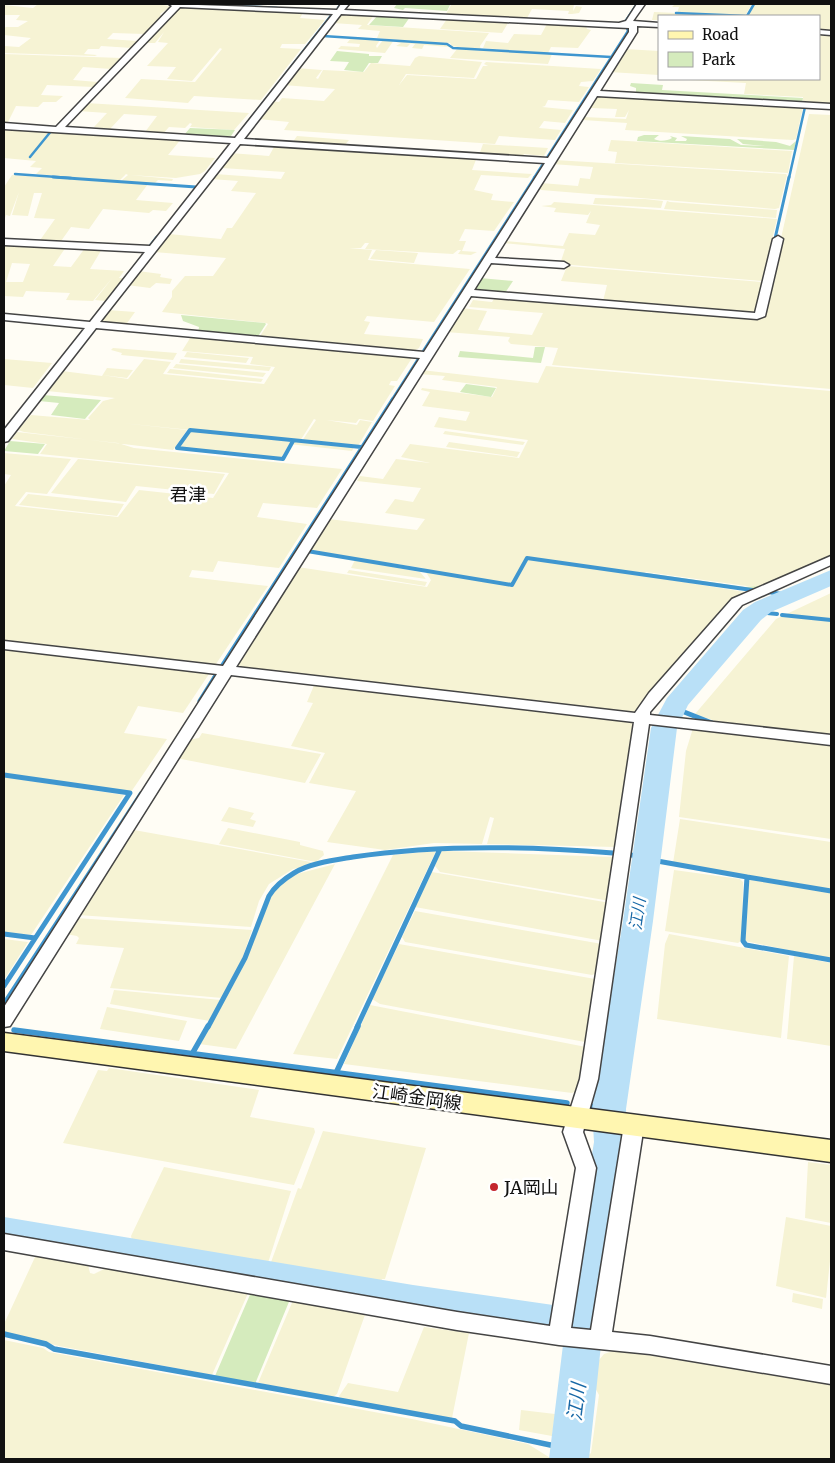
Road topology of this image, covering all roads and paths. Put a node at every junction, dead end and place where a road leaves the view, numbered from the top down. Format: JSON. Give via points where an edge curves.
{"nodes":[{"id":1,"x":173,"y":4,"type":"edge"},
{"id":2,"x":178,"y":4,"type":"edge"},
{"id":3,"x":245,"y":4,"type":"edge"},
{"id":4,"x":634,"y":4,"type":"edge"},
{"id":5,"x":641,"y":4,"type":"edge"},
{"id":6,"x":341,"y":9,"type":"edge"},
{"id":7,"x":623,"y":25,"type":"junction"},
{"id":8,"x":658,"y":25,"type":"edge"},
{"id":9,"x":593,"y":93,"type":"junction"},
{"id":10,"x":831,"y":106,"type":"edge"},
{"id":11,"x":4,"y":126,"type":"edge"},
{"id":12,"x":58,"y":129,"type":"junction"},
{"id":13,"x":235,"y":140,"type":"junction"},
{"id":14,"x":547,"y":161,"type":"junction"},
{"id":15,"x":778,"y":239,"type":"dead end"},
{"id":16,"x":4,"y":242,"type":"edge"},
{"id":17,"x":150,"y":249,"type":"junction"},
{"id":18,"x":486,"y":260,"type":"junction"},
{"id":19,"x":564,"y":265,"type":"dead end"},
{"id":20,"x":466,"y":292,"type":"junction"},
{"id":21,"x":4,"y":317,"type":"edge"},
{"id":22,"x":90,"y":324,"type":"junction"},
{"id":23,"x":422,"y":354,"type":"junction"},
{"id":24,"x":4,"y":438,"type":"edge"},
{"id":25,"x":831,"y":560,"type":"edge"},
{"id":26,"x":4,"y":645,"type":"edge"},
{"id":27,"x":222,"y":670,"type":"junction"},
{"id":28,"x":646,"y":719,"type":"junction"},
{"id":29,"x":831,"y":740,"type":"edge"},
{"id":30,"x":4,"y":1021,"type":"edge"},
{"id":31,"x":4,"y":1042,"type":"edge"},
{"id":32,"x":582,"y":1118,"type":"junction"},
{"id":33,"x":630,"y":1125,"type":"junction"},
{"id":34,"x":831,"y":1151,"type":"edge"},
{"id":35,"x":4,"y":1242,"type":"edge"},
{"id":36,"x":560,"y":1327,"type":"junction"},
{"id":37,"x":600,"y":1339,"type":"junction"},
{"id":38,"x":831,"y":1374,"type":"edge"}],
"edges":[{"from":1,"to":2,"type":"street"},
{"from":2,"to":6,"type":"street"},
{"from":2,"to":12,"type":"street"},
{"from":3,"to":6,"type":"street"},
{"from":4,"to":7,"type":"street"},
{"from":5,"to":7,"type":"street"},
{"from":6,"to":7,"type":"street"},
{"from":6,"to":13,"type":"street"},
{"from":7,"to":8,"type":"street"},
{"from":7,"to":9,"type":"street","via":[[633,32]]},
{"from":9,"to":10,"type":"street"},
{"from":9,"to":14,"type":"street"},
{"from":11,"to":12,"type":"street"},
{"from":12,"to":13,"type":"street"},
{"from":13,"to":14,"type":"street"},
{"from":13,"to":17,"type":"street"},
{"from":14,"to":18,"type":"street"},
{"from":15,"to":20,"type":"street","via":[[760,316]]},
{"from":16,"to":17,"type":"street"},
{"from":17,"to":22,"type":"street"},
{"from":18,"to":19,"type":"street"},
{"from":18,"to":20,"type":"street"},
{"from":20,"to":23,"type":"street"},
{"from":21,"to":22,"type":"street"},
{"from":22,"to":23,"type":"street"},
{"from":22,"to":24,"type":"street"},
{"from":23,"to":27,"type":"street"},
{"from":25,"to":28,"type":"street","via":[[737,602],[654,696]]},
{"from":26,"to":27,"type":"street"},
{"from":27,"to":28,"type":"street"},
{"from":27,"to":30,"type":"street"},
{"from":28,"to":29,"type":"street"},
{"from":28,"to":32,"type":"street"},
{"from":31,"to":32,"type":"main road","name":"江崎金岡線"},
{"from":32,"to":33,"type":"main road","name":"江崎金岡線"},
{"from":32,"to":36,"type":"street","via":[[573,1132],[586,1168]]},
{"from":33,"to":34,"type":"main road","name":"江崎金岡線"},
{"from":33,"to":37,"type":"street"},
{"from":35,"to":36,"type":"street","via":[[457,1321]]},
{"from":36,"to":37,"type":"street"},
{"from":37,"to":38,"type":"street"}]}
